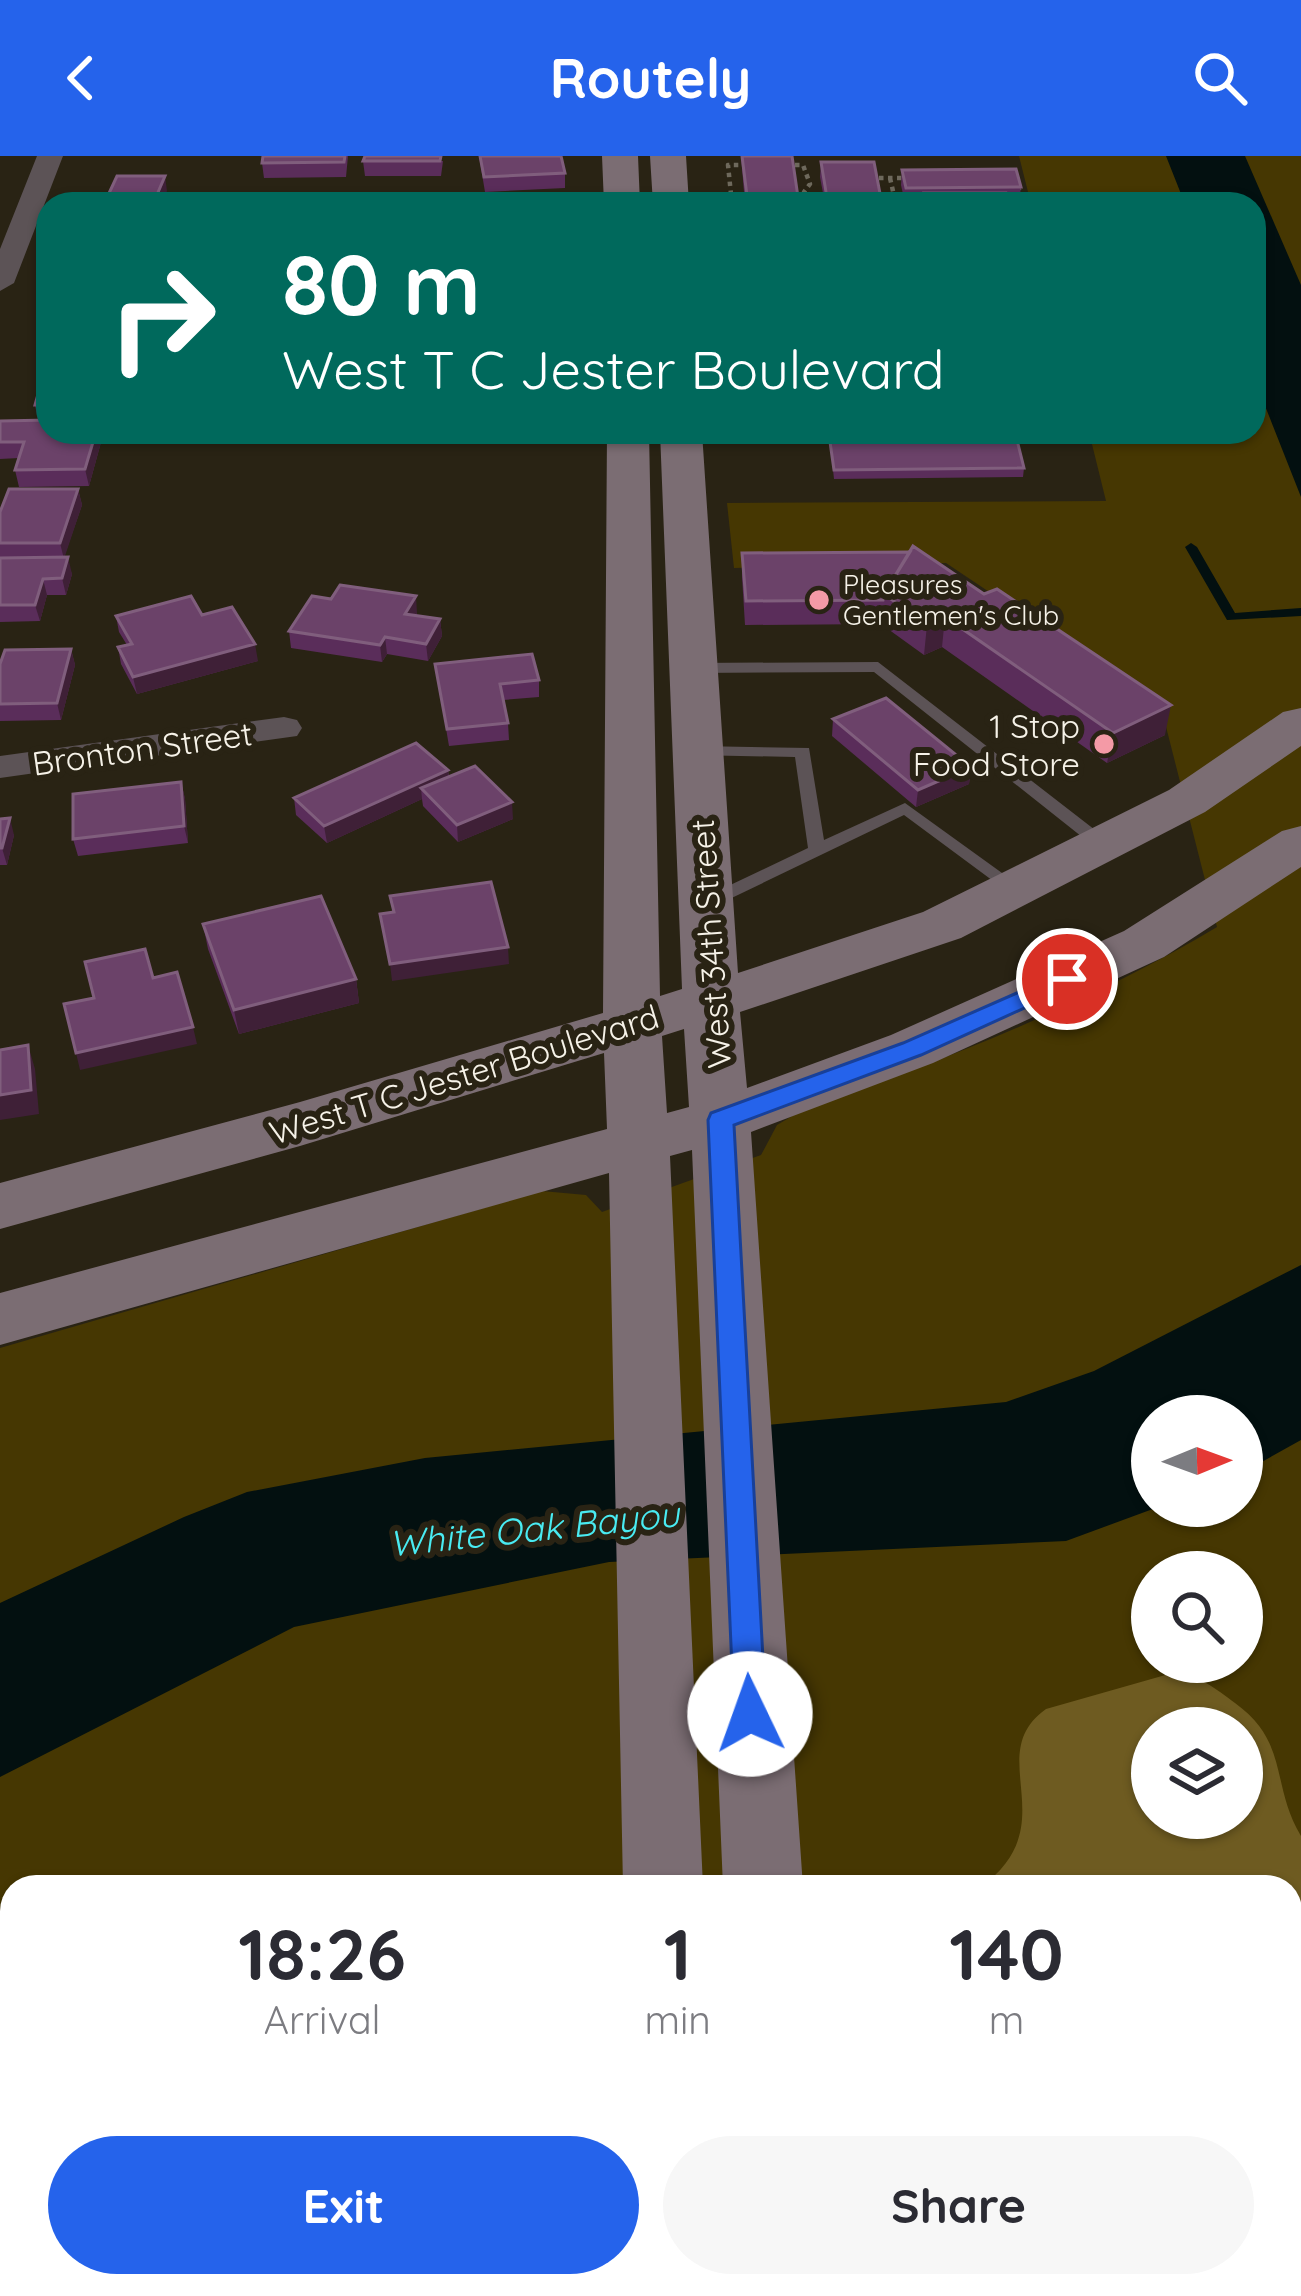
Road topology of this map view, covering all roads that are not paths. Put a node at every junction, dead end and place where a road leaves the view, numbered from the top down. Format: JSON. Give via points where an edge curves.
{"nodes":[{"id":1,"x":50,"y":156,"type":"edge"},
{"id":2,"x":620,"y":156,"type":"edge"},
{"id":3,"x":668,"y":156,"type":"edge"},
{"id":4,"x":622,"y":192,"type":"edge"},
{"id":5,"x":670,"y":192,"type":"edge"},
{"id":6,"x":0,"y":283,"type":"edge"},
{"id":7,"x":628,"y":444,"type":"edge"},
{"id":8,"x":682,"y":444,"type":"edge"},
{"id":9,"x":692,"y":668,"type":"junction"},
{"id":10,"x":1301,"y":723,"type":"edge"},
{"id":11,"x":284,"y":728,"type":"dead end"},
{"id":12,"x":697,"y":751,"type":"junction"},
{"id":13,"x":0,"y":767,"type":"edge"},
{"id":14,"x":1187,"y":801,"type":"junction"},
{"id":15,"x":1102,"y":844,"type":"junction"},
{"id":16,"x":817,"y":850,"type":"junction"},
{"id":17,"x":1290,"y":851,"type":"edge"},
{"id":18,"x":1014,"y":888,"type":"junction"},
{"id":19,"x":709,"y":902,"type":"junction"},
{"id":20,"x":713,"y":1000,"type":"junction"},
{"id":21,"x":632,"y":1024,"type":"junction"},
{"id":22,"x":721,"y":1120,"type":"junction"},
{"id":23,"x":638,"y":1143,"type":"junction"},
{"id":24,"x":0,"y":1206,"type":"edge"},
{"id":25,"x":0,"y":1319,"type":"edge"},
{"id":26,"x":662,"y":1875,"type":"edge"},
{"id":27,"x":763,"y":1875,"type":"edge"}],
"edges":[{"from":1,"to":6,"type":"street"},
{"from":2,"to":4,"type":"main road"},
{"from":3,"to":5,"type":"main road"},
{"from":7,"to":21,"type":"main road"},
{"from":8,"to":9,"type":"main road","name":"West 34th Street"},
{"from":9,"to":12,"type":"main road","name":"West 34th Street"},
{"from":9,"to":15,"type":"lane","via":[[878,667]]},
{"from":10,"to":14,"type":"main road","name":"West T C Jester Boulevard"},
{"from":11,"to":13,"type":"street","name":"Bronton Street"},
{"from":12,"to":16,"type":"lane","via":[[803,752]]},
{"from":12,"to":19,"type":"main road","name":"West 34th Street"},
{"from":14,"to":15,"type":"main road","name":"West T C Jester Boulevard"},
{"from":14,"to":17,"type":"main road"},
{"from":15,"to":18,"type":"main road","name":"West T C Jester Boulevard"},
{"from":16,"to":18,"type":"lane","via":[[905,808]]},
{"from":16,"to":19,"type":"lane"},
{"from":17,"to":22,"type":"main road","via":[[1144,944],[912,1049]]},
{"from":18,"to":20,"type":"main road","name":"West T C Jester Boulevard","via":[[942,925]]},
{"from":19,"to":20,"type":"main road","name":"West 34th Street"},
{"from":20,"to":21,"type":"main road","name":"West T C Jester Boulevard"},
{"from":20,"to":22,"type":"main road","name":"West 34th Street"},
{"from":21,"to":23,"type":"main road"},
{"from":21,"to":24,"type":"main road","name":"West T C Jester Boulevard"},
{"from":22,"to":23,"type":"main road"},
{"from":22,"to":27,"type":"main road","name":"West 34th Street"},
{"from":23,"to":25,"type":"main road"},
{"from":23,"to":26,"type":"main road"}]}
